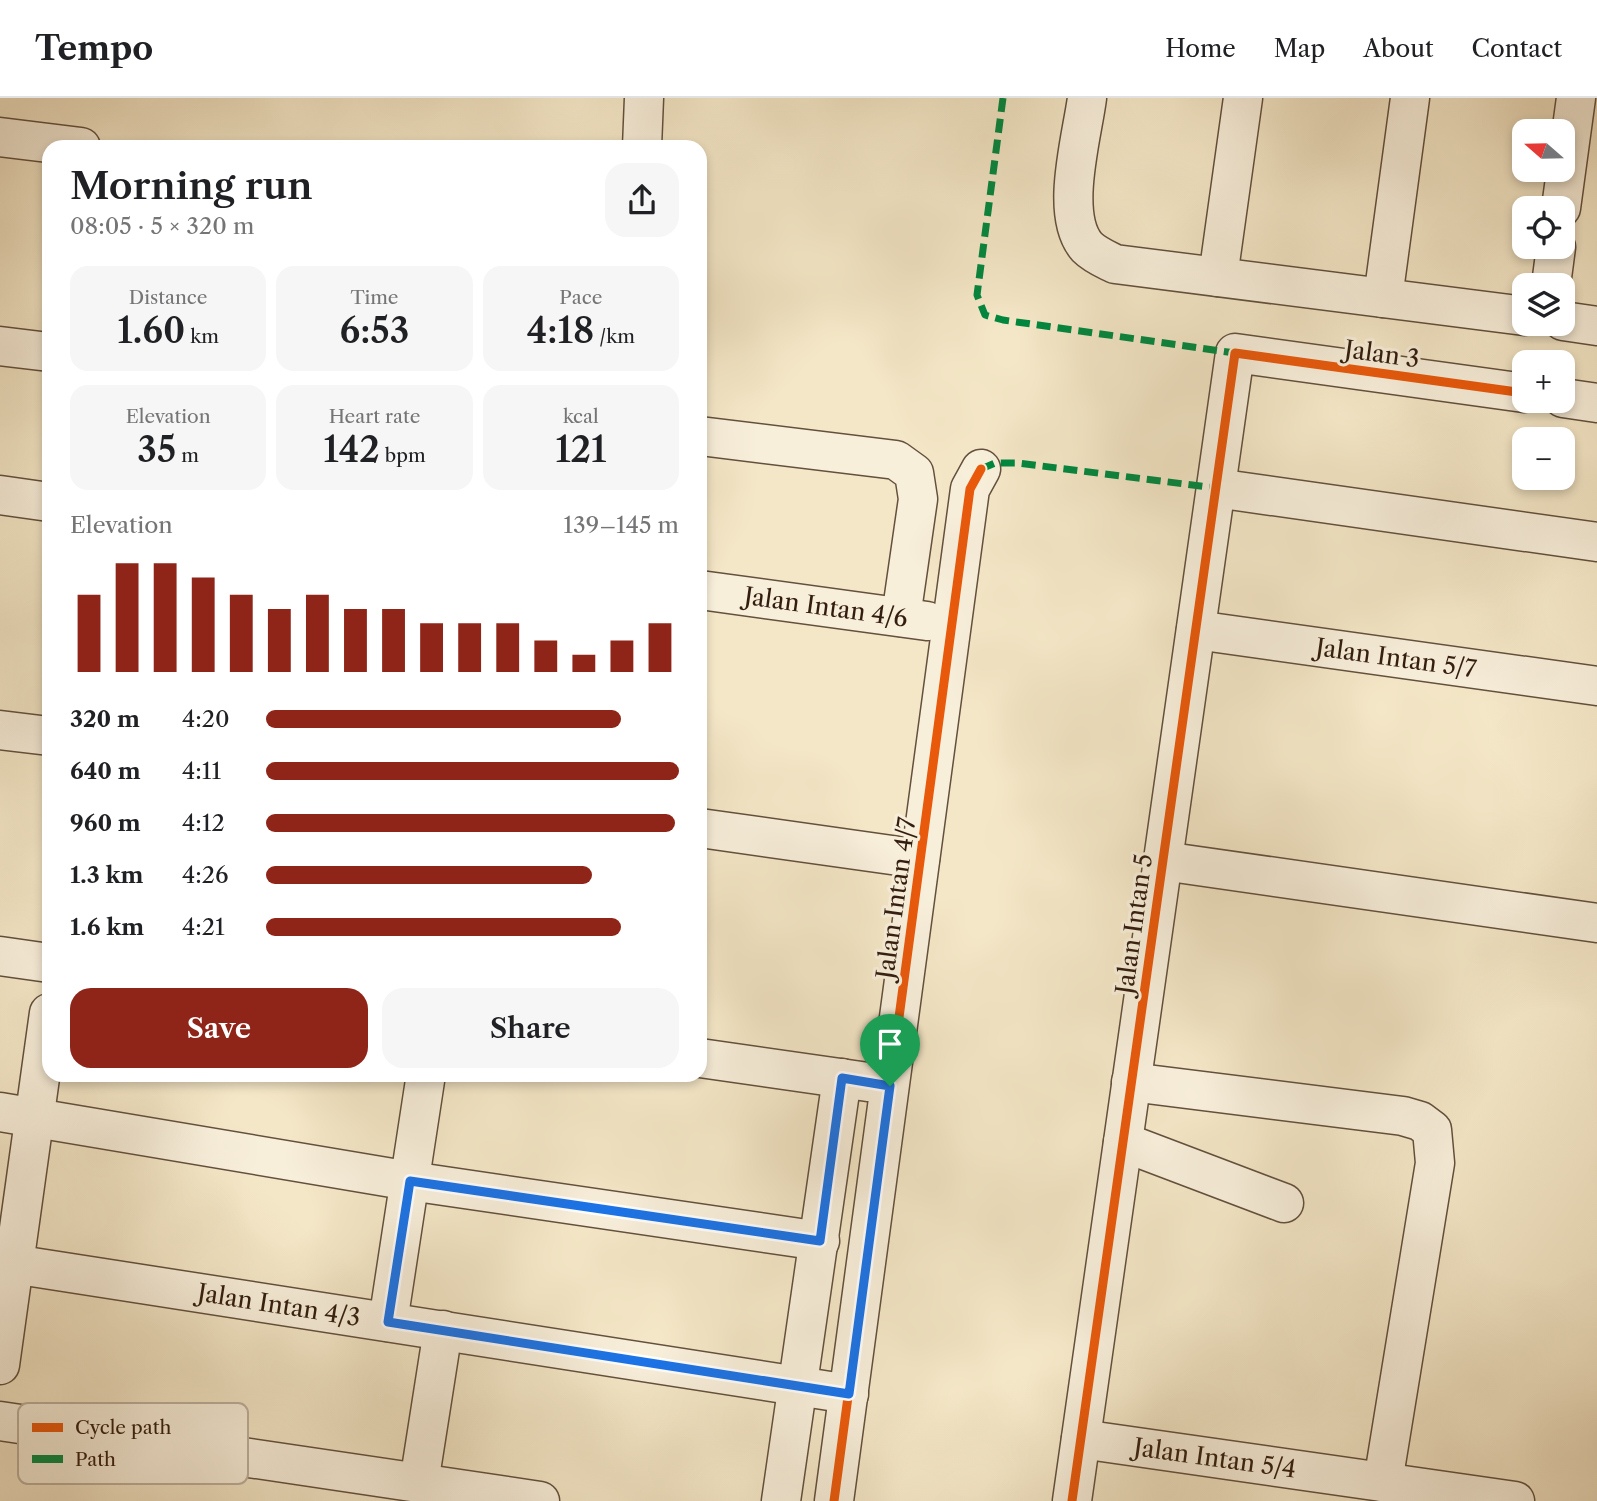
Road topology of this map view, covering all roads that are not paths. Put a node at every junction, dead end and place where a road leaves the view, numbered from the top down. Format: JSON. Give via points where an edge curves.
{"nodes":[{"id":1,"x":644,"y":98,"type":"edge"},
{"id":2,"x":1087,"y":98,"type":"edge"},
{"id":3,"x":1243,"y":98,"type":"edge"},
{"id":4,"x":1410,"y":98,"type":"edge"},
{"id":5,"x":1576,"y":98,"type":"edge"},
{"id":6,"x":0,"y":137,"type":"edge"},
{"id":7,"x":642,"y":140,"type":"edge"},
{"id":8,"x":42,"y":142,"type":"edge"},
{"id":9,"x":1563,"y":196,"type":"edge"},
{"id":10,"x":1218,"y":277,"type":"junction"},
{"id":11,"x":1383,"y":298,"type":"junction"},
{"id":12,"x":1512,"y":314,"type":"edge"},
{"id":13,"x":1575,"y":323,"type":"edge"},
{"id":14,"x":1597,"y":326,"type":"edge"},
{"id":15,"x":0,"y":346,"type":"edge"},
{"id":16,"x":42,"y":351,"type":"edge"},
{"id":17,"x":1235,"y":353,"type":"joint"},
{"id":18,"x":1512,"y":391,"type":"edge"},
{"id":19,"x":1575,"y":400,"type":"edge"},
{"id":20,"x":1597,"y":403,"type":"edge"},
{"id":21,"x":707,"y":437,"type":"edge"},
{"id":22,"x":981,"y":469,"type":"dead end"},
{"id":23,"x":1216,"y":488,"type":"junction"},
{"id":24,"x":0,"y":495,"type":"edge"},
{"id":25,"x":42,"y":501,"type":"edge"},
{"id":26,"x":1597,"y":542,"type":"edge"},
{"id":27,"x":707,"y":591,"type":"edge"},
{"id":28,"x":901,"y":617,"type":"junction"},
{"id":29,"x":952,"y":624,"type":"junction"},
{"id":30,"x":1196,"y":630,"type":"junction"},
{"id":31,"x":1597,"y":686,"type":"edge"},
{"id":32,"x":0,"y":730,"type":"edge"},
{"id":33,"x":42,"y":736,"type":"edge"},
{"id":34,"x":707,"y":829,"type":"edge"},
{"id":35,"x":920,"y":859,"type":"junction"},
{"id":36,"x":1163,"y":861,"type":"junction"},
{"id":37,"x":1597,"y":923,"type":"edge"},
{"id":38,"x":0,"y":956,"type":"edge"},
{"id":39,"x":42,"y":962,"type":"edge"},
{"id":40,"x":42,"y":1035,"type":"edge"},
{"id":41,"x":707,"y":1059,"type":"edge"},
{"id":42,"x":842,"y":1078,"type":"junction"},
{"id":43,"x":425,"y":1082,"type":"edge"},
{"id":44,"x":1132,"y":1082,"type":"junction"},
{"id":45,"x":890,"y":1086,"type":"junction"},
{"id":46,"x":17,"y":1115,"type":"edge"},
{"id":47,"x":1123,"y":1142,"type":"junction"},
{"id":48,"x":410,"y":1181,"type":"junction"},
{"id":49,"x":1284,"y":1203,"type":"dead end"},
{"id":50,"x":820,"y":1241,"type":"junction"},
{"id":51,"x":7,"y":1263,"type":"edge"},
{"id":52,"x":388,"y":1322,"type":"junction"},
{"id":53,"x":443,"y":1330,"type":"junction"},
{"id":54,"x":0,"y":1365,"type":"edge"},
{"id":55,"x":798,"y":1385,"type":"junction"},
{"id":56,"x":849,"y":1394,"type":"junction"},
{"id":57,"x":0,"y":1422,"type":"edge"},
{"id":58,"x":18,"y":1425,"type":"edge"},
{"id":59,"x":1081,"y":1439,"type":"junction"},
{"id":60,"x":248,"y":1458,"type":"edge"},
{"id":61,"x":1383,"y":1482,"type":"junction"},
{"id":62,"x":419,"y":1483,"type":"junction"},
{"id":63,"x":540,"y":1501,"type":"edge"},
{"id":64,"x":781,"y":1501,"type":"edge"},
{"id":65,"x":834,"y":1501,"type":"edge"},
{"id":66,"x":1072,"y":1501,"type":"edge"},
{"id":67,"x":1515,"y":1501,"type":"edge"}],
"edges":[{"from":1,"to":7,"type":"street"},
{"from":2,"to":10,"type":"street","via":[[1073,201],[1075,225],[1086,246],[1115,264]]},
{"from":3,"to":10,"type":"street"},
{"from":4,"to":11,"type":"street"},
{"from":5,"to":9,"type":"street"},
{"from":6,"to":8,"type":"street"},
{"from":10,"to":11,"type":"street"},
{"from":11,"to":12,"type":"street"},
{"from":13,"to":14,"type":"street"},
{"from":15,"to":16,"type":"street"},
{"from":17,"to":18,"type":"street","name":"Jalan 3"},
{"from":17,"to":23,"type":"street","name":"Jalan Intan 5"},
{"from":19,"to":20,"type":"street"},
{"from":21,"to":28,"type":"street","via":[[896,460],[914,474],[918,499]]},
{"from":22,"to":29,"type":"street","name":"Jalan Intan 4/7","via":[[970,489]]},
{"from":23,"to":26,"type":"street"},
{"from":23,"to":30,"type":"street","name":"Jalan Intan 5"},
{"from":24,"to":25,"type":"street"},
{"from":27,"to":28,"type":"street","name":"Jalan Intan 4/6"},
{"from":28,"to":29,"type":"street","name":"Jalan Intan 4/6"},
{"from":29,"to":35,"type":"street","name":"Jalan Intan 4/7"},
{"from":30,"to":31,"type":"street","name":"Jalan Intan 5/7"},
{"from":30,"to":36,"type":"street","name":"Jalan Intan 5"},
{"from":32,"to":33,"type":"street"},
{"from":34,"to":35,"type":"street"},
{"from":35,"to":45,"type":"street","name":"Jalan Intan 4/7"},
{"from":36,"to":37,"type":"street"},
{"from":36,"to":44,"type":"street","name":"Jalan Intan 5"},
{"from":38,"to":39,"type":"street"},
{"from":40,"to":46,"type":"street"},
{"from":41,"to":42,"type":"street"},
{"from":42,"to":45,"type":"street"},
{"from":42,"to":50,"type":"street"},
{"from":43,"to":48,"type":"street"},
{"from":44,"to":47,"type":"street","name":"Jalan Intan 5"},
{"from":44,"to":61,"type":"street","via":[[1403,1116],[1432,1130],[1435,1163]]},
{"from":45,"to":56,"type":"street","name":"Jalan Intan 4/7"},
{"from":46,"to":48,"type":"street"},
{"from":46,"to":51,"type":"street"},
{"from":47,"to":49,"type":"street"},
{"from":47,"to":59,"type":"street","name":"Jalan Intan 5"},
{"from":48,"to":50,"type":"street"},
{"from":48,"to":52,"type":"street"},
{"from":50,"to":55,"type":"street"},
{"from":51,"to":52,"type":"street","name":"Jalan Intan 4/3"},
{"from":51,"to":54,"type":"street"},
{"from":52,"to":53,"type":"street","name":"Jalan Intan 4/3"},
{"from":53,"to":55,"type":"street","name":"Jalan Intan 4/3"},
{"from":53,"to":62,"type":"street"},
{"from":55,"to":56,"type":"street","name":"Jalan Intan 4/3"},
{"from":55,"to":64,"type":"street"},
{"from":56,"to":65,"type":"street","name":"Jalan Intan 4/7"},
{"from":57,"to":58,"type":"street"},
{"from":59,"to":61,"type":"street","name":"Jalan Intan 5/4"},
{"from":59,"to":66,"type":"street","name":"Jalan Intan 5"},
{"from":60,"to":62,"type":"street"},
{"from":61,"to":67,"type":"street","name":"Jalan Intan 5/4"},
{"from":62,"to":63,"type":"street"}]}
